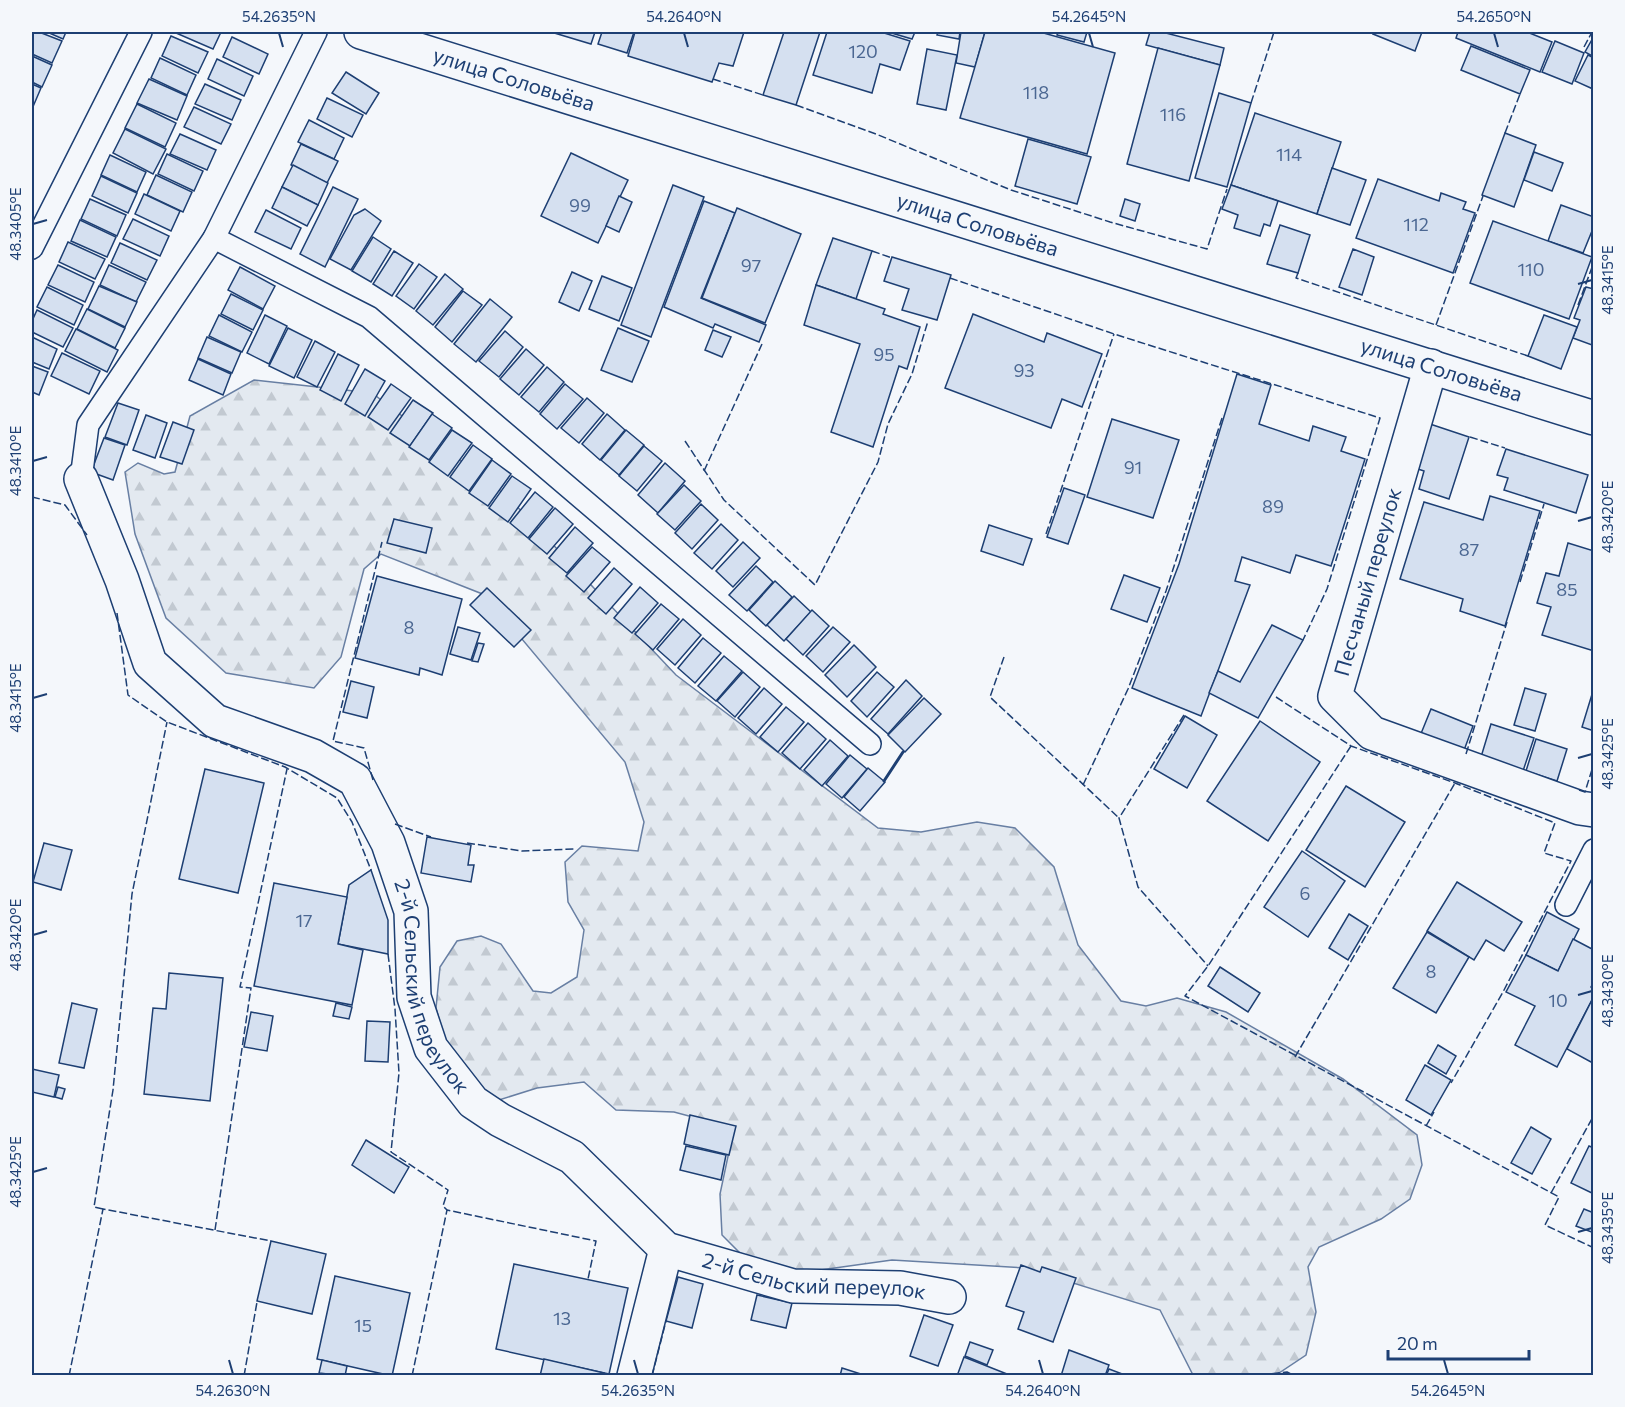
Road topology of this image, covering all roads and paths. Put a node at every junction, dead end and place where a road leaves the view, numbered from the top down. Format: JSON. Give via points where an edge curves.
{"nodes":[{"id":1,"x":141,"y":32,"type":"edge"},
{"id":2,"x":316,"y":32,"type":"edge"},
{"id":3,"x":361,"y":32,"type":"edge"},
{"id":4,"x":214,"y":238,"type":"junction"},
{"id":5,"x":32,"y":248,"type":"edge"},
{"id":6,"x":1431,"y":366,"type":"junction"},
{"id":7,"x":1593,"y":418,"type":"edge"},
{"id":8,"x":81,"y":479,"type":"joint"},
{"id":9,"x":870,"y":744,"type":"dead end"},
{"id":10,"x":1593,"y":810,"type":"edge"},
{"id":11,"x":1593,"y":850,"type":"edge"},
{"id":12,"x":1566,"y":905,"type":"dead end"},
{"id":13,"x":666,"y":1249,"type":"junction"},
{"id":14,"x":949,"y":1297,"type":"dead end"},
{"id":15,"x":634,"y":1376,"type":"edge"}],
"edges":[{"from":1,"to":5,"type":"lane"},
{"from":2,"to":4,"type":"lane"},
{"from":3,"to":6,"type":"street","name":"улица Соловьёва"},
{"from":4,"to":8,"type":"lane","via":[[88,425]]},
{"from":4,"to":9,"type":"lane","via":[[369,317]]},
{"from":6,"to":7,"type":"street","name":"улица Соловьёва"},
{"from":6,"to":10,"type":"street","name":"Песчаный переулок","via":[[1335,696],[1372,733]]},
{"from":8,"to":13,"type":"street","name":"2-й Сельский переулок","via":[[150,663],[214,721],[313,756],[355,780],[388,843],[411,911],[414,997],[431,1048],[473,1102],[572,1157]]},
{"from":11,"to":12,"type":"lane"},
{"from":13,"to":14,"type":"street","name":"2-й Сельский переулок","via":[[793,1286],[900,1288]]},
{"from":13,"to":15,"type":"street"}]}
